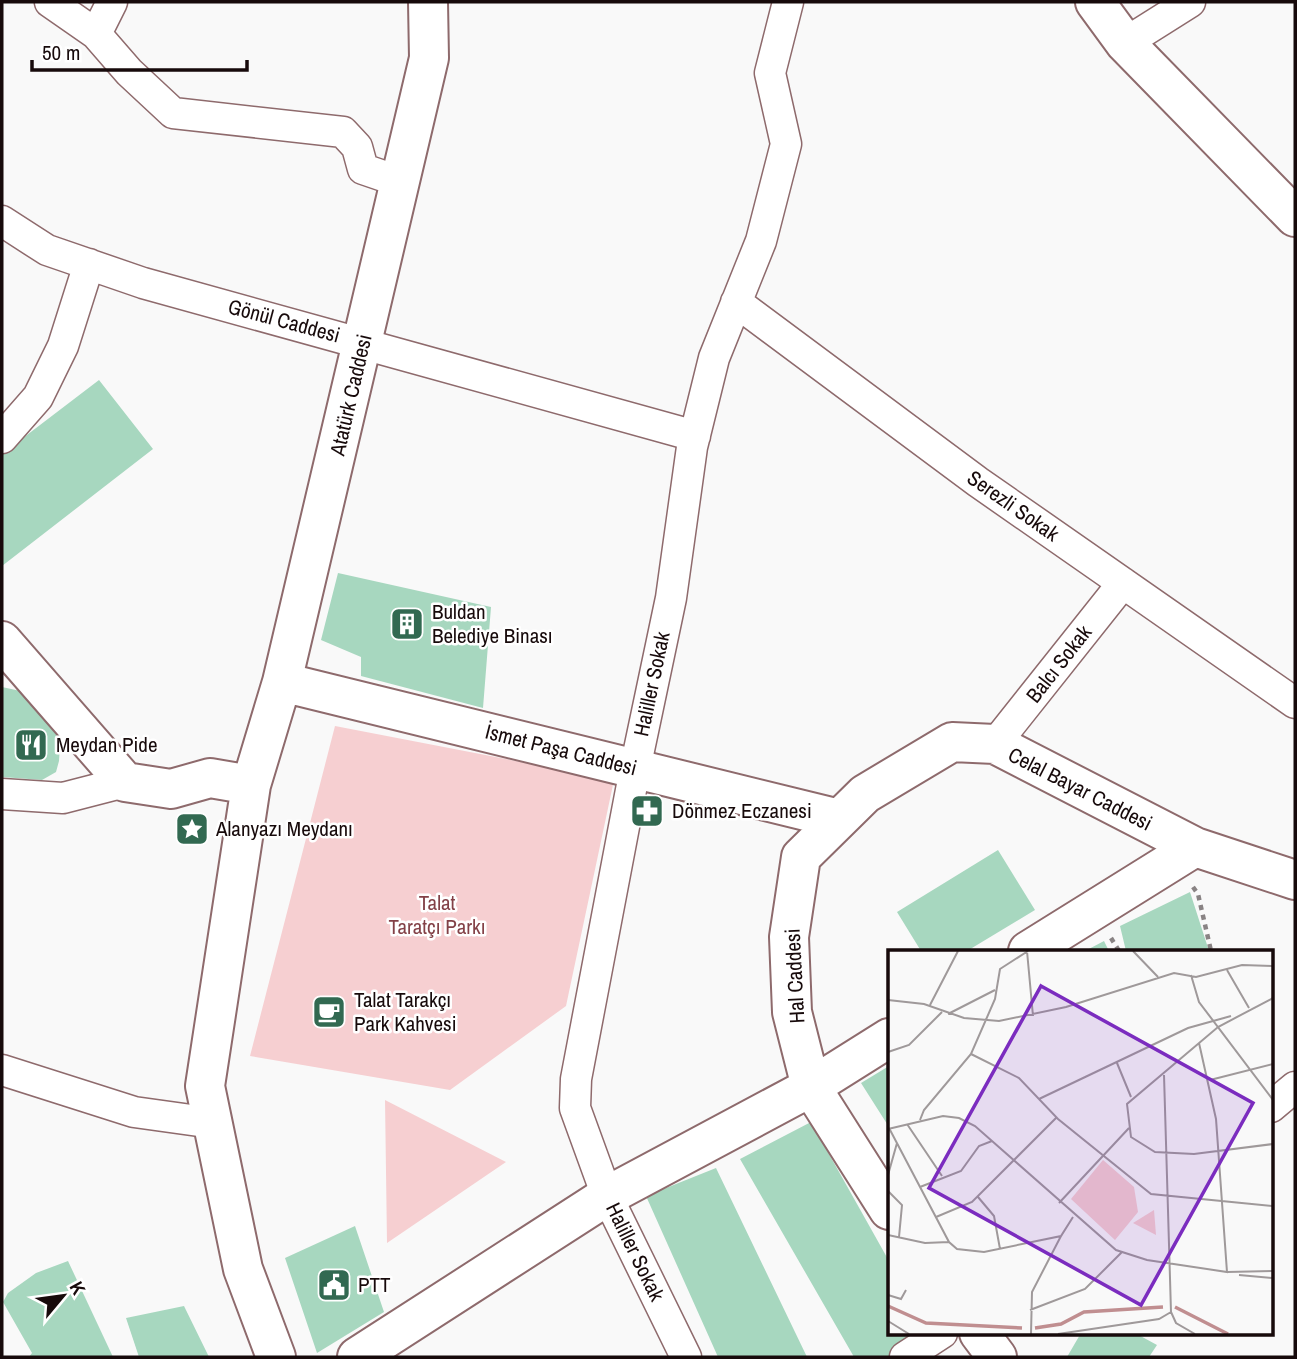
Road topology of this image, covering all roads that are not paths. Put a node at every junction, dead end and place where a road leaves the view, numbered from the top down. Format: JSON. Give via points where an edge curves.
{"nodes":[{"id":1,"x":50,"y":2,"type":"edge"},
{"id":2,"x":112,"y":2,"type":"edge"},
{"id":3,"x":428,"y":2,"type":"edge"},
{"id":4,"x":788,"y":2,"type":"edge"},
{"id":5,"x":1095,"y":2,"type":"edge"},
{"id":6,"x":1190,"y":2,"type":"edge"},
{"id":7,"x":96,"y":34,"type":"junction"},
{"id":8,"x":1125,"y":43,"type":"junction"},
{"id":9,"x":401,"y":182,"type":"junction"},
{"id":10,"x":1295,"y":217,"type":"edge"},
{"id":11,"x":2,"y":221,"type":"edge"},
{"id":12,"x":89,"y":264,"type":"junction"},
{"id":13,"x":736,"y":302,"type":"junction"},
{"id":14,"x":363,"y":343,"type":"junction"},
{"id":15,"x":695,"y":436,"type":"junction"},
{"id":16,"x":2,"y":438,"type":"edge"},
{"id":17,"x":1123,"y":583,"type":"junction"},
{"id":18,"x":2,"y":641,"type":"edge"},
{"id":19,"x":282,"y":682,"type":"junction"},
{"id":20,"x":1295,"y":703,"type":"edge"},
{"id":21,"x":995,"y":744,"type":"junction"},
{"id":22,"x":635,"y":769,"type":"junction"},
{"id":23,"x":125,"y":782,"type":"junction"},
{"id":24,"x":251,"y":785,"type":"junction"},
{"id":25,"x":2,"y":794,"type":"edge"},
{"id":26,"x":839,"y":819,"type":"junction"},
{"id":27,"x":1185,"y":854,"type":"junction"},
{"id":28,"x":1295,"y":880,"type":"edge"},
{"id":29,"x":1030,"y":950,"type":"edge"},
{"id":30,"x":888,"y":1039,"type":"edge"},
{"id":31,"x":2,"y":1070,"type":"edge"},
{"id":32,"x":811,"y":1087,"type":"junction"},
{"id":33,"x":1295,"y":1087,"type":"edge"},
{"id":34,"x":1272,"y":1106,"type":"edge"},
{"id":35,"x":212,"y":1123,"type":"junction"},
{"id":36,"x":607,"y":1196,"type":"junction"},
{"id":37,"x":888,"y":1208,"type":"edge"},
{"id":38,"x":940,"y":1334,"type":"edge"},
{"id":39,"x":980,"y":1334,"type":"edge"},
{"id":40,"x":276,"y":1357,"type":"edge"},
{"id":41,"x":357,"y":1357,"type":"edge"},
{"id":42,"x":686,"y":1357,"type":"edge"},
{"id":43,"x":905,"y":1357,"type":"edge"},
{"id":44,"x":998,"y":1357,"type":"edge"}],
"edges":[{"from":1,"to":7,"type":"street"},
{"from":2,"to":7,"type":"street"},
{"from":3,"to":9,"type":"street","name":"Atatürk Caddesi","via":[[429,58]]},
{"from":4,"to":13,"type":"street","name":"Haliller Sokak","via":[[770,73],[786,144],[761,241]]},
{"from":5,"to":8,"type":"street"},
{"from":6,"to":8,"type":"street"},
{"from":7,"to":9,"type":"street","via":[[173,113],[343,132],[357,146],[363,169]]},
{"from":8,"to":10,"type":"street"},
{"from":9,"to":14,"type":"street","name":"Atatürk Caddesi"},
{"from":11,"to":12,"type":"street","name":"Gönül Caddesi","via":[[47,250]]},
{"from":12,"to":14,"type":"street","name":"Gönül Caddesi"},
{"from":12,"to":16,"type":"street","via":[[63,346],[38,397]]},
{"from":13,"to":15,"type":"street","name":"Haliller Sokak","via":[[714,358]]},
{"from":13,"to":17,"type":"street","name":"Serezli Sokak"},
{"from":14,"to":15,"type":"street","name":"Gönül Caddesi"},
{"from":14,"to":19,"type":"street","name":"Atatürk Caddesi"},
{"from":15,"to":22,"type":"street","name":"Haliller Sokak","via":[[671,598]]},
{"from":17,"to":20,"type":"street","name":"Serezli Sokak"},
{"from":17,"to":21,"type":"street","name":"Balcı Sokak"},
{"from":18,"to":23,"type":"street"},
{"from":19,"to":22,"type":"street","name":"İsmet Paşa Caddesi"},
{"from":19,"to":24,"type":"street","name":"Atatürk Caddesi"},
{"from":21,"to":26,"type":"street","name":"Celal Bayar Caddesi","via":[[952,742],[865,794]]},
{"from":21,"to":27,"type":"street","name":"Celal Bayar Caddesi"},
{"from":22,"to":26,"type":"street","name":"İsmet Paşa Caddesi"},
{"from":22,"to":36,"type":"street","name":"Haliller Sokak","via":[[576,1079],[575,1108]]},
{"from":23,"to":24,"type":"street","via":[[171,789],[210,778]]},
{"from":23,"to":25,"type":"street","via":[[63,798]]},
{"from":24,"to":35,"type":"street","name":"Atatürk Caddesi","via":[[205,1086]]},
{"from":26,"to":32,"type":"street","name":"Hal Caddesi","via":[[801,857],[789,937],[792,1012]]},
{"from":27,"to":28,"type":"street","name":"Celal Bayar Caddesi"},
{"from":27,"to":29,"type":"street"},
{"from":30,"to":32,"type":"street"},
{"from":31,"to":35,"type":"street","via":[[134,1112]]},
{"from":32,"to":36,"type":"street"},
{"from":32,"to":37,"type":"street","name":"Hal Caddesi"},
{"from":33,"to":34,"type":"street"},
{"from":35,"to":40,"type":"street","name":"Atatürk Caddesi","via":[[243,1269]]},
{"from":36,"to":41,"type":"street"},
{"from":36,"to":42,"type":"street","name":"Haliller Sokak"},
{"from":38,"to":43,"type":"street"},
{"from":39,"to":44,"type":"street"}]}
